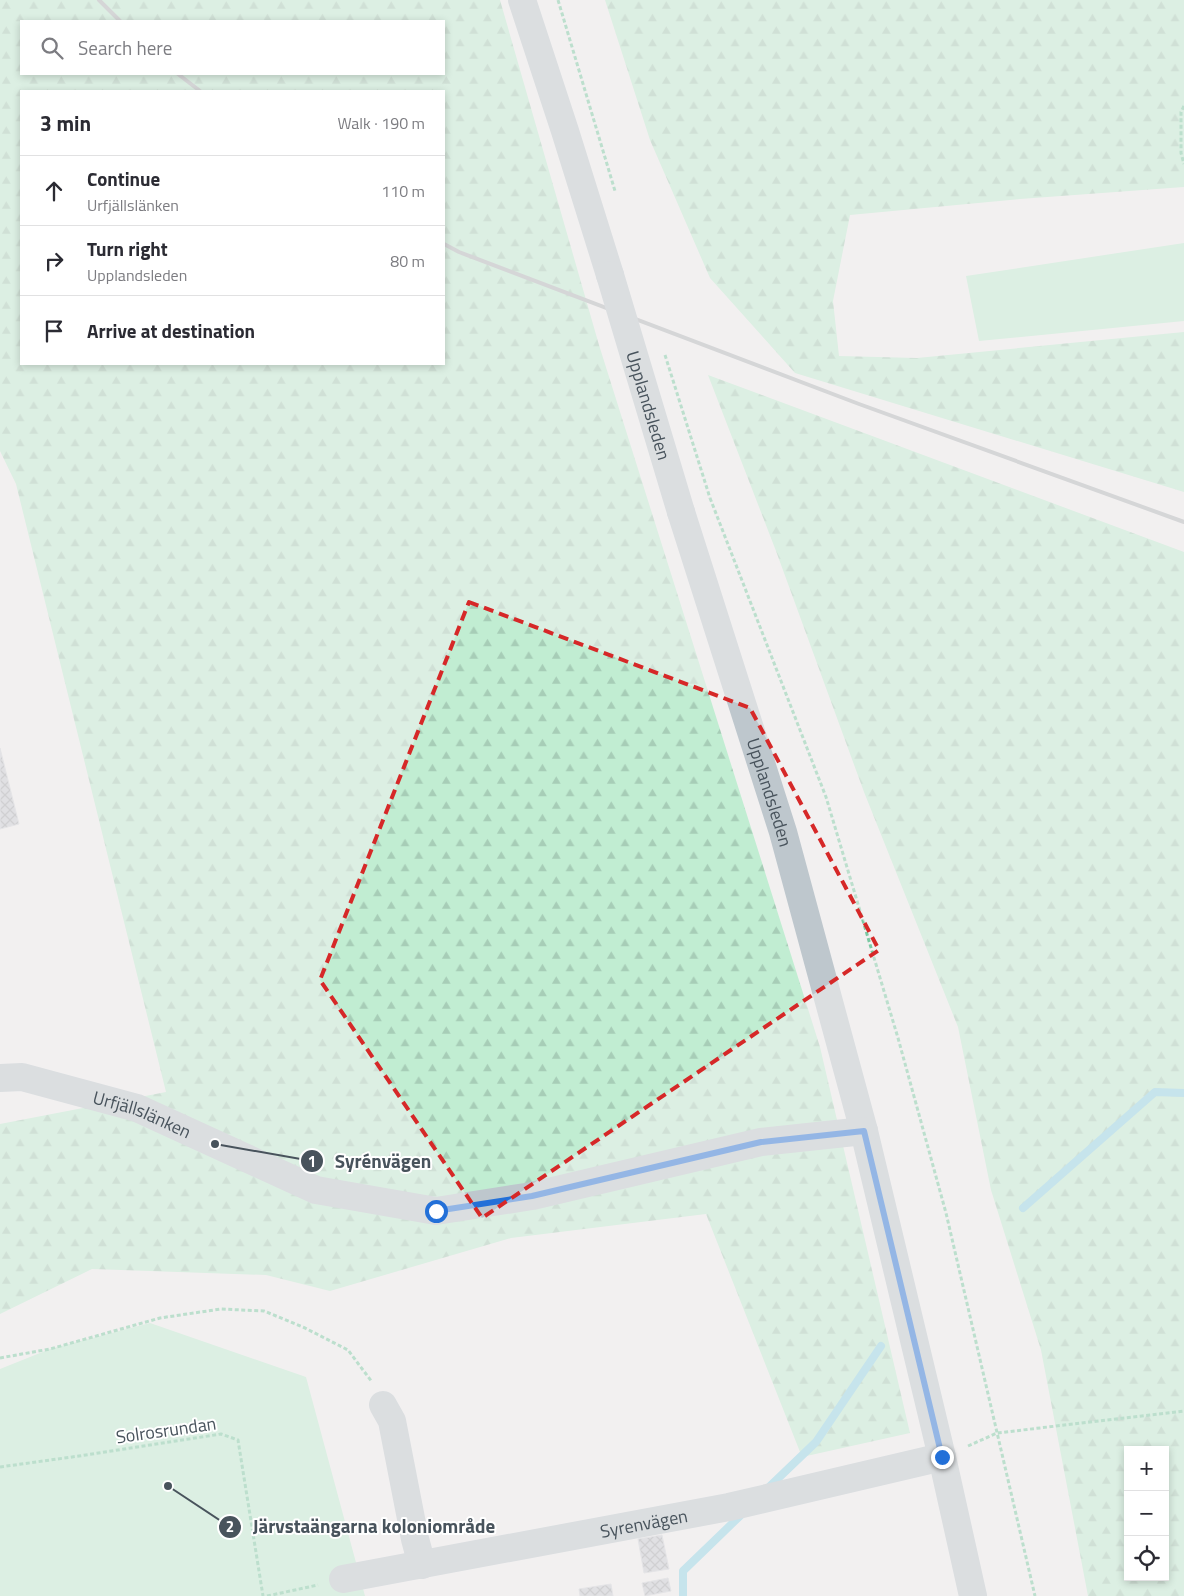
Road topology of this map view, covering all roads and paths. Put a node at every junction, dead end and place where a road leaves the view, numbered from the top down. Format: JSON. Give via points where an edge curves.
{"nodes":[{"id":1,"x":522,"y":0,"type":"edge"},
{"id":2,"x":558,"y":0,"type":"edge"},
{"id":3,"x":1184,"y":106,"type":"edge"},
{"id":4,"x":1184,"y":164,"type":"edge"},
{"id":5,"x":616,"y":194,"type":"dead end"},
{"id":6,"x":664,"y":351,"type":"dead end"},
{"id":7,"x":0,"y":1078,"type":"edge"},
{"id":8,"x":864,"y":1131,"type":"junction"},
{"id":9,"x":0,"y":1358,"type":"edge"},
{"id":10,"x":383,"y":1405,"type":"joint"},
{"id":11,"x":1184,"y":1411,"type":"edge"},
{"id":12,"x":997,"y":1433,"type":"junction"},
{"id":13,"x":942,"y":1457,"type":"junction"},
{"id":14,"x":0,"y":1467,"type":"edge"},
{"id":15,"x":422,"y":1565,"type":"junction"},
{"id":16,"x":343,"y":1580,"type":"joint"},
{"id":17,"x":263,"y":1596,"type":"edge"},
{"id":18,"x":268,"y":1596,"type":"edge"},
{"id":19,"x":973,"y":1596,"type":"edge"},
{"id":20,"x":1035,"y":1596,"type":"edge"}],
"edges":[{"from":1,"to":8,"type":"street","name":"Upplandsleden","bridge":true,"via":[[783,832]]},
{"from":2,"to":5,"type":"path"},
{"from":3,"to":4,"type":"path","via":[[1181,112]]},
{"from":6,"to":12,"type":"path","bridge":true,"via":[[710,498],[826,797],[898,1038],[946,1214]]},
{"from":7,"to":8,"type":"street","name":"Urfjällslänken","via":[[22,1077],[137,1108],[316,1190],[436,1211],[532,1196],[761,1142]]},
{"from":8,"to":13,"type":"street","name":"Upplandsleden"},
{"from":9,"to":10,"type":"path","via":[[160,1318],[221,1309],[264,1310],[348,1350],[379,1391]]},
{"from":10,"to":15,"type":"street","via":[[392,1421]]},
{"from":11,"to":12,"type":"path"},
{"from":12,"to":20,"type":"path"},
{"from":13,"to":15,"type":"street","name":"Syrenvägen","via":[[730,1508]]},
{"from":13,"to":19,"type":"street","name":"Upplandsleden"},
{"from":14,"to":17,"type":"path","name":"Solrosrundan","via":[[222,1434],[238,1440]]},
{"from":15,"to":16,"type":"street","name":"Syrenvägen"},
{"from":16,"to":18,"type":"path"}]}
